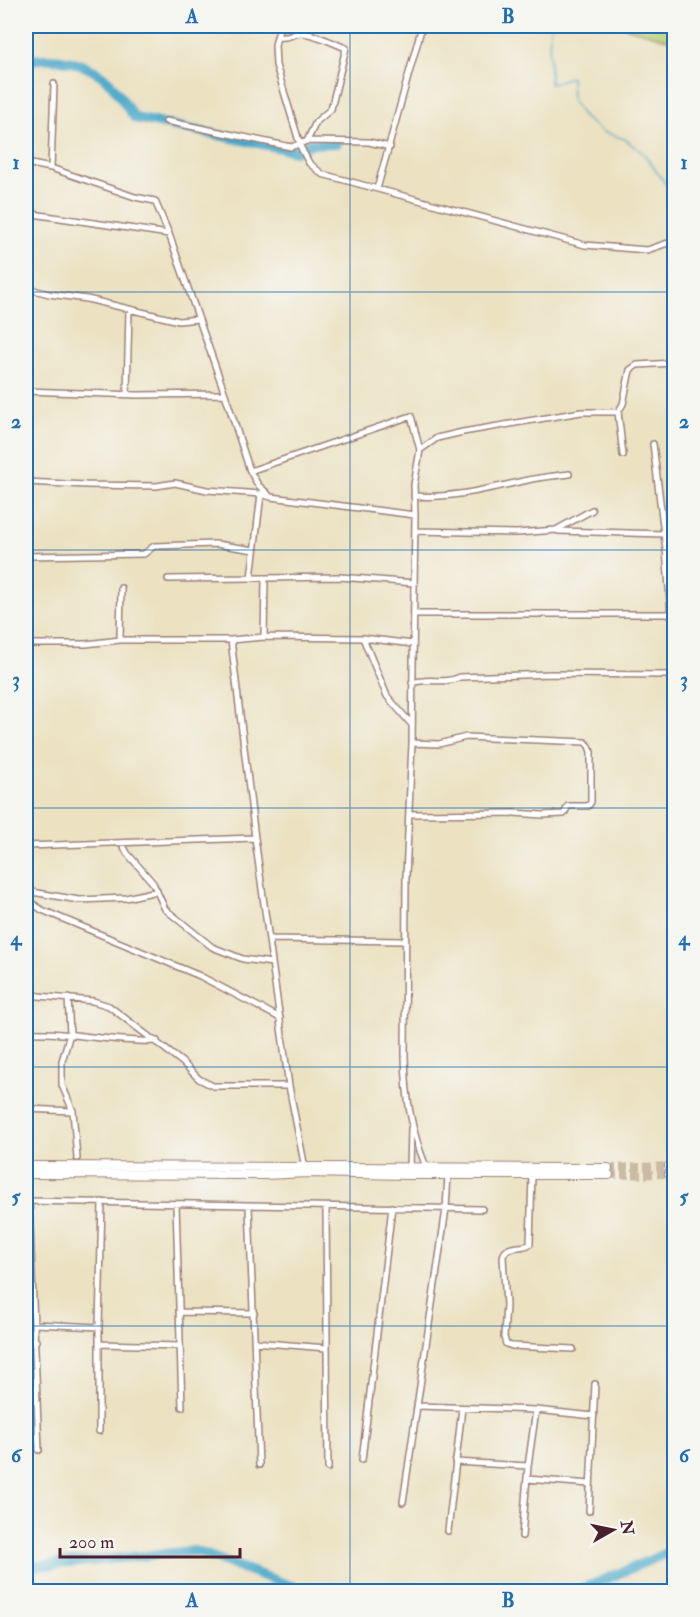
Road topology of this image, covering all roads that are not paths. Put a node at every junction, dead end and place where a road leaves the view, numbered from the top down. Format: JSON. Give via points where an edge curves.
{"nodes":[{"id":1,"x":280,"y":26,"type":"edge"},
{"id":2,"x":422,"y":26,"type":"edge"},
{"id":3,"x":277,"y":37,"type":"junction"},
{"id":4,"x":54,"y":84,"type":"dead end"},
{"id":5,"x":166,"y":121,"type":"dead end"},
{"id":6,"x":307,"y":141,"type":"junction"},
{"id":7,"x":300,"y":146,"type":"junction"},
{"id":8,"x":389,"y":147,"type":"junction"},
{"id":9,"x":26,"y":163,"type":"edge"},
{"id":10,"x":51,"y":168,"type":"junction"},
{"id":11,"x":377,"y":189,"type":"junction"},
{"id":12,"x":26,"y":213,"type":"edge"},
{"id":13,"x":170,"y":234,"type":"junction"},
{"id":14,"x":675,"y":241,"type":"edge"},
{"id":15,"x":26,"y":288,"type":"edge"},
{"id":16,"x":129,"y":309,"type":"junction"},
{"id":17,"x":198,"y":319,"type":"junction"},
{"id":18,"x":675,"y":363,"type":"edge"},
{"id":19,"x":26,"y":391,"type":"edge"},
{"id":20,"x":126,"y":394,"type":"junction"},
{"id":21,"x":225,"y":394,"type":"junction"},
{"id":22,"x":618,"y":412,"type":"junction"},
{"id":23,"x":653,"y":444,"type":"dead end"},
{"id":24,"x":420,"y":450,"type":"junction"},
{"id":25,"x":623,"y":455,"type":"dead end"},
{"id":26,"x":250,"y":471,"type":"junction"},
{"id":27,"x":569,"y":474,"type":"dead end"},
{"id":28,"x":26,"y":482,"type":"edge"},
{"id":29,"x":261,"y":494,"type":"junction"},
{"id":30,"x":414,"y":496,"type":"junction"},
{"id":31,"x":271,"y":497,"type":"junction"},
{"id":32,"x":592,"y":510,"type":"dead end"},
{"id":33,"x":415,"y":515,"type":"junction"},
{"id":34,"x":556,"y":530,"type":"junction"},
{"id":35,"x":416,"y":531,"type":"junction"},
{"id":36,"x":664,"y":534,"type":"junction"},
{"id":37,"x":675,"y":548,"type":"edge"},
{"id":38,"x":666,"y":549,"type":"junction"},
{"id":39,"x":254,"y":550,"type":"junction"},
{"id":40,"x":26,"y":555,"type":"edge"},
{"id":41,"x":251,"y":578,"type":"junction"},
{"id":42,"x":263,"y":578,"type":"junction"},
{"id":43,"x":168,"y":579,"type":"dead end"},
{"id":44,"x":414,"y":583,"type":"junction"},
{"id":45,"x":121,"y":588,"type":"dead end"},
{"id":46,"x":414,"y":614,"type":"junction"},
{"id":47,"x":264,"y":637,"type":"junction"},
{"id":48,"x":363,"y":638,"type":"junction"},
{"id":49,"x":120,"y":640,"type":"junction"},
{"id":50,"x":231,"y":640,"type":"junction"},
{"id":51,"x":26,"y":644,"type":"edge"},
{"id":52,"x":413,"y":644,"type":"junction"},
{"id":53,"x":675,"y":680,"type":"edge"},
{"id":54,"x":412,"y":683,"type":"junction"},
{"id":55,"x":412,"y":725,"type":"junction"},
{"id":56,"x":412,"y":743,"type":"junction"},
{"id":57,"x":409,"y":814,"type":"junction"},
{"id":58,"x":255,"y":838,"type":"junction"},
{"id":59,"x":122,"y":843,"type":"junction"},
{"id":60,"x":26,"y":846,"type":"edge"},
{"id":61,"x":26,"y":891,"type":"edge"},
{"id":62,"x":157,"y":891,"type":"junction"},
{"id":63,"x":26,"y":899,"type":"edge"},
{"id":64,"x":269,"y":939,"type":"junction"},
{"id":65,"x":404,"y":940,"type":"junction"},
{"id":66,"x":272,"y":963,"type":"junction"},
{"id":67,"x":26,"y":993,"type":"edge"},
{"id":68,"x":68,"y":998,"type":"junction"},
{"id":69,"x":280,"y":1018,"type":"junction"},
{"id":70,"x":26,"y":1032,"type":"edge"},
{"id":71,"x":70,"y":1034,"type":"junction"},
{"id":72,"x":157,"y":1041,"type":"junction"},
{"id":73,"x":289,"y":1086,"type":"junction"},
{"id":74,"x":26,"y":1109,"type":"edge"},
{"id":75,"x":73,"y":1111,"type":"junction"},
{"id":76,"x":411,"y":1123,"type":"junction"},
{"id":77,"x":77,"y":1158,"type":"dead end"},
{"id":78,"x":26,"y":1166,"type":"edge"},
{"id":79,"x":426,"y":1167,"type":"junction"},
{"id":80,"x":305,"y":1169,"type":"junction"},
{"id":81,"x":411,"y":1171,"type":"junction"},
{"id":82,"x":26,"y":1174,"type":"edge"},
{"id":83,"x":531,"y":1175,"type":"junction"},
{"id":84,"x":448,"y":1176,"type":"junction"},
{"id":85,"x":27,"y":1201,"type":"edge"},
{"id":86,"x":102,"y":1202,"type":"junction"},
{"id":87,"x":176,"y":1204,"type":"junction"},
{"id":88,"x":249,"y":1206,"type":"junction"},
{"id":89,"x":326,"y":1207,"type":"junction"},
{"id":90,"x":392,"y":1207,"type":"junction"},
{"id":91,"x":446,"y":1209,"type":"junction"},
{"id":92,"x":482,"y":1209,"type":"dead end"},
{"id":93,"x":179,"y":1312,"type":"junction"},
{"id":94,"x":254,"y":1313,"type":"junction"},
{"id":95,"x":35,"y":1324,"type":"junction"},
{"id":96,"x":99,"y":1327,"type":"junction"},
{"id":97,"x":26,"y":1341,"type":"edge"},
{"id":98,"x":36,"y":1341,"type":"junction"},
{"id":99,"x":254,"y":1342,"type":"junction"},
{"id":100,"x":99,"y":1344,"type":"junction"},
{"id":101,"x":180,"y":1346,"type":"junction"},
{"id":102,"x":326,"y":1348,"type":"junction"},
{"id":103,"x":573,"y":1349,"type":"dead end"},
{"id":104,"x":595,"y":1384,"type":"dead end"},
{"id":105,"x":418,"y":1406,"type":"junction"},
{"id":106,"x":182,"y":1407,"type":"dead end"},
{"id":107,"x":462,"y":1408,"type":"junction"},
{"id":108,"x":536,"y":1410,"type":"junction"},
{"id":109,"x":594,"y":1416,"type":"junction"},
{"id":110,"x":99,"y":1431,"type":"dead end"},
{"id":111,"x":39,"y":1450,"type":"dead end"},
{"id":112,"x":362,"y":1460,"type":"dead end"},
{"id":113,"x":455,"y":1462,"type":"junction"},
{"id":114,"x":258,"y":1464,"type":"dead end"},
{"id":115,"x":528,"y":1466,"type":"junction"},
{"id":116,"x":328,"y":1468,"type":"dead end"},
{"id":117,"x":527,"y":1479,"type":"junction"},
{"id":118,"x":590,"y":1484,"type":"junction"},
{"id":119,"x":403,"y":1502,"type":"dead end"},
{"id":120,"x":589,"y":1511,"type":"dead end"},
{"id":121,"x":448,"y":1531,"type":"dead end"},
{"id":122,"x":522,"y":1536,"type":"dead end"}],
"edges":[{"from":1,"to":3,"type":"street"},
{"from":2,"to":8,"type":"street"},
{"from":3,"to":6,"type":"street","via":[[300,33],[346,48],[331,109],[316,122]]},
{"from":3,"to":7,"type":"street","via":[[276,65]]},
{"from":4,"to":10,"type":"street"},
{"from":5,"to":7,"type":"street"},
{"from":6,"to":7,"type":"street"},
{"from":6,"to":8,"type":"street","via":[[369,142]]},
{"from":7,"to":11,"type":"street","via":[[322,174]]},
{"from":8,"to":11,"type":"street"},
{"from":9,"to":10,"type":"street"},
{"from":10,"to":13,"type":"street","via":[[155,201]]},
{"from":11,"to":14,"type":"street","via":[[585,245],[647,250]]},
{"from":12,"to":13,"type":"street"},
{"from":13,"to":17,"type":"street"},
{"from":15,"to":16,"type":"street"},
{"from":16,"to":17,"type":"street","via":[[179,321]]},
{"from":16,"to":20,"type":"street"},
{"from":17,"to":21,"type":"street"},
{"from":18,"to":22,"type":"street","via":[[637,365],[630,370]]},
{"from":19,"to":20,"type":"street"},
{"from":20,"to":21,"type":"street"},
{"from":21,"to":26,"type":"street"},
{"from":22,"to":24,"type":"street","via":[[581,412],[463,432],[437,438]]},
{"from":22,"to":25,"type":"street"},
{"from":23,"to":36,"type":"street"},
{"from":24,"to":26,"type":"street","via":[[411,416]]},
{"from":24,"to":30,"type":"street"},
{"from":26,"to":31,"type":"street"},
{"from":27,"to":30,"type":"street","via":[[460,495]]},
{"from":28,"to":29,"type":"street","via":[[156,486],[174,483]]},
{"from":29,"to":31,"type":"street"},
{"from":29,"to":39,"type":"street"},
{"from":30,"to":33,"type":"street"},
{"from":31,"to":33,"type":"street"},
{"from":32,"to":34,"type":"street"},
{"from":33,"to":35,"type":"street"},
{"from":34,"to":35,"type":"street"},
{"from":34,"to":36,"type":"street"},
{"from":35,"to":44,"type":"street"},
{"from":36,"to":38,"type":"street"},
{"from":37,"to":38,"type":"street"},
{"from":38,"to":46,"type":"street","via":[[670,614]]},
{"from":39,"to":40,"type":"street","via":[[216,544],[154,546],[144,554]]},
{"from":39,"to":41,"type":"street"},
{"from":41,"to":42,"type":"street"},
{"from":41,"to":43,"type":"street"},
{"from":42,"to":44,"type":"street","via":[[340,577]]},
{"from":42,"to":47,"type":"street"},
{"from":44,"to":46,"type":"street"},
{"from":45,"to":49,"type":"street"},
{"from":46,"to":52,"type":"street"},
{"from":47,"to":48,"type":"street"},
{"from":47,"to":50,"type":"street"},
{"from":48,"to":52,"type":"street"},
{"from":48,"to":55,"type":"street","via":[[387,696]]},
{"from":49,"to":50,"type":"street"},
{"from":49,"to":51,"type":"street"},
{"from":50,"to":58,"type":"street"},
{"from":52,"to":54,"type":"street"},
{"from":53,"to":54,"type":"street","via":[[669,675],[551,674]]},
{"from":54,"to":55,"type":"street"},
{"from":55,"to":56,"type":"street"},
{"from":56,"to":57,"type":"street"},
{"from":56,"to":57,"type":"street","via":[[439,744],[466,737],[585,742],[591,752],[591,802],[588,806],[568,806],[564,814]]},
{"from":57,"to":65,"type":"street"},
{"from":58,"to":59,"type":"street"},
{"from":58,"to":64,"type":"street"},
{"from":59,"to":60,"type":"street"},
{"from":59,"to":62,"type":"street"},
{"from":61,"to":62,"type":"street","via":[[78,900],[126,898]]},
{"from":62,"to":66,"type":"street","via":[[165,909],[212,947],[243,959]]},
{"from":63,"to":69,"type":"street","via":[[42,910],[200,976]]},
{"from":64,"to":65,"type":"street"},
{"from":64,"to":66,"type":"street"},
{"from":65,"to":76,"type":"street","via":[[405,1085]]},
{"from":66,"to":69,"type":"street"},
{"from":67,"to":68,"type":"street"},
{"from":68,"to":71,"type":"street"},
{"from":68,"to":72,"type":"street","via":[[110,1006]]},
{"from":69,"to":73,"type":"street"},
{"from":70,"to":71,"type":"street"},
{"from":71,"to":72,"type":"street","via":[[131,1042]]},
{"from":71,"to":75,"type":"street","via":[[62,1061],[62,1085]]},
{"from":72,"to":73,"type":"street","via":[[199,1079],[213,1086]]},
{"from":73,"to":80,"type":"street"},
{"from":74,"to":75,"type":"street"},
{"from":75,"to":77,"type":"street"},
{"from":76,"to":79,"type":"street"},
{"from":76,"to":81,"type":"street"},
{"from":78,"to":80,"type":"main road"},
{"from":79,"to":81,"type":"main road"},
{"from":79,"to":83,"type":"main road","via":[[608,1171]]},
{"from":80,"to":81,"type":"main road"},
{"from":80,"to":82,"type":"main road","via":[[265,1175]]},
{"from":81,"to":84,"type":"main road"},
{"from":83,"to":84,"type":"main road"},
{"from":83,"to":103,"type":"street","via":[[530,1244],[504,1251],[504,1337],[506,1344],[512,1346]]},
{"from":84,"to":91,"type":"street"},
{"from":85,"to":86,"type":"street"},
{"from":85,"to":95,"type":"street"},
{"from":86,"to":87,"type":"street"},
{"from":86,"to":96,"type":"street"},
{"from":87,"to":88,"type":"street"},
{"from":87,"to":93,"type":"street"},
{"from":88,"to":89,"type":"street"},
{"from":88,"to":94,"type":"street"},
{"from":89,"to":90,"type":"street"},
{"from":89,"to":102,"type":"street"},
{"from":90,"to":91,"type":"street"},
{"from":90,"to":112,"type":"street"},
{"from":91,"to":92,"type":"street"},
{"from":91,"to":105,"type":"street"},
{"from":93,"to":94,"type":"street"},
{"from":93,"to":101,"type":"street"},
{"from":94,"to":99,"type":"street"},
{"from":95,"to":96,"type":"street"},
{"from":95,"to":98,"type":"street"},
{"from":96,"to":100,"type":"street"},
{"from":97,"to":98,"type":"street"},
{"from":98,"to":111,"type":"street"},
{"from":99,"to":102,"type":"street"},
{"from":99,"to":114,"type":"street"},
{"from":100,"to":101,"type":"street"},
{"from":100,"to":110,"type":"street"},
{"from":101,"to":106,"type":"street"},
{"from":102,"to":116,"type":"street"},
{"from":104,"to":109,"type":"street"},
{"from":105,"to":107,"type":"street"},
{"from":105,"to":119,"type":"street"},
{"from":107,"to":108,"type":"street"},
{"from":107,"to":113,"type":"street"},
{"from":108,"to":109,"type":"street"},
{"from":108,"to":115,"type":"street"},
{"from":109,"to":118,"type":"street"},
{"from":113,"to":115,"type":"street"},
{"from":113,"to":121,"type":"street"},
{"from":115,"to":117,"type":"street"},
{"from":117,"to":118,"type":"street"},
{"from":117,"to":122,"type":"street"},
{"from":118,"to":120,"type":"street"}]}
